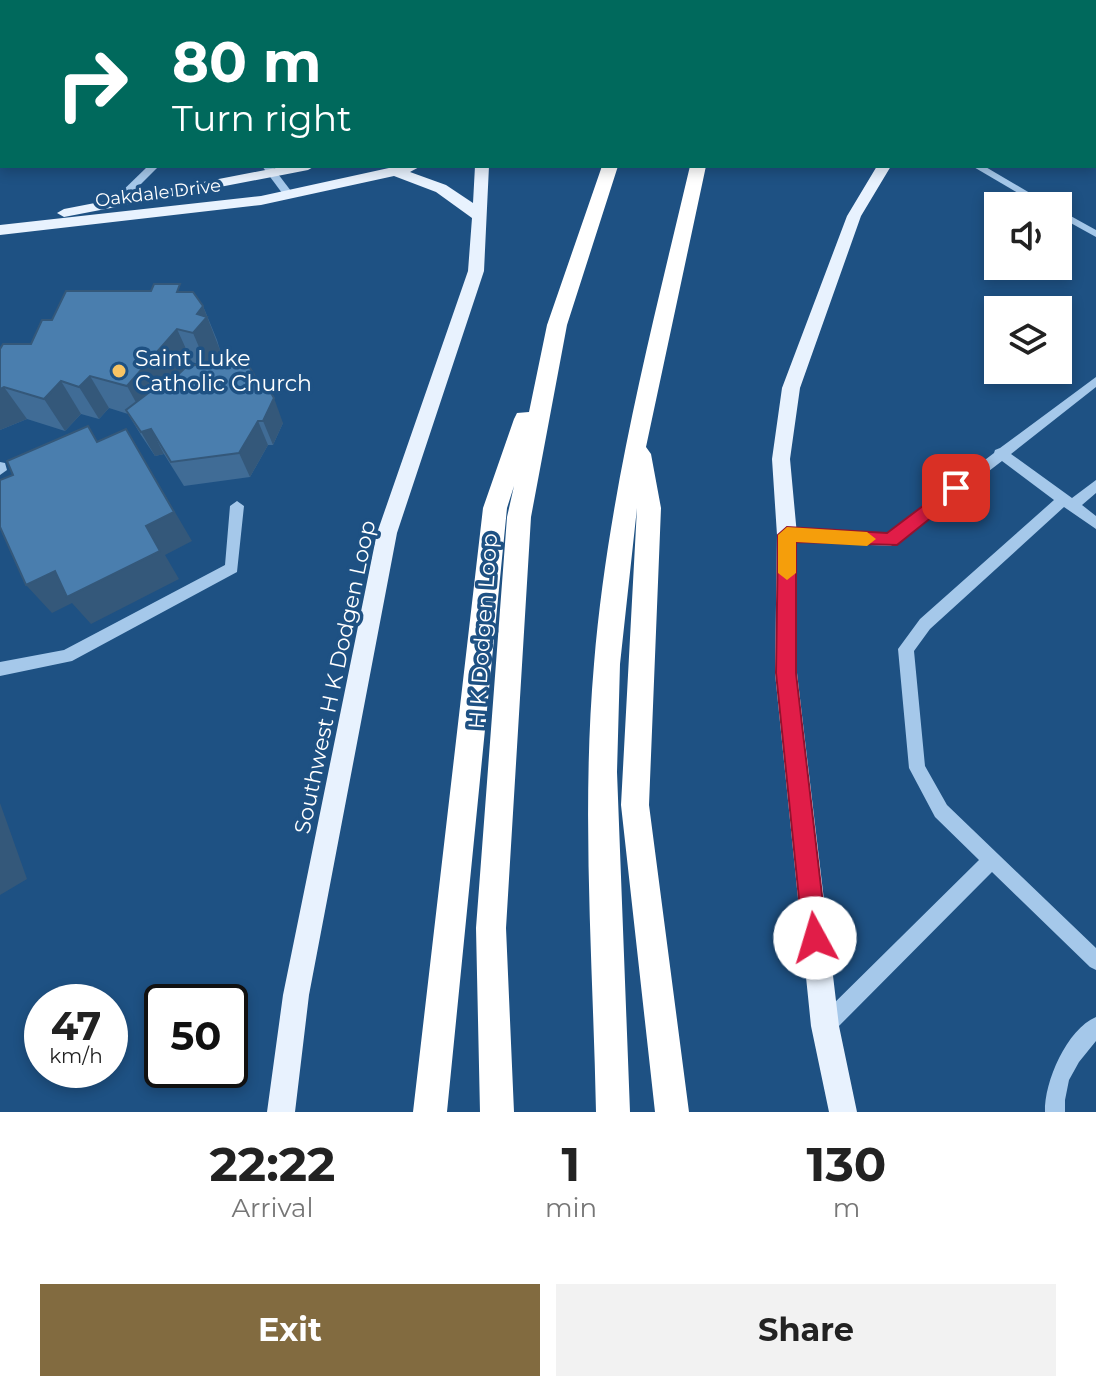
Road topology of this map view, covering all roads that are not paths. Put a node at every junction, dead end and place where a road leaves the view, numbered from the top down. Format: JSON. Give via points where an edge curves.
{"nodes":[{"id":1,"x":152,"y":168,"type":"edge"},
{"id":2,"x":408,"y":168,"type":"edge"},
{"id":3,"x":482,"y":168,"type":"edge"},
{"id":4,"x":609,"y":168,"type":"edge"},
{"id":5,"x":698,"y":168,"type":"edge"},
{"id":6,"x":883,"y":168,"type":"edge"},
{"id":7,"x":980,"y":168,"type":"edge"},
{"id":8,"x":269,"y":170,"type":"edge"},
{"id":9,"x":396,"y":172,"type":"junction"},
{"id":10,"x":1022,"y":192,"type":"edge"},
{"id":11,"x":289,"y":195,"type":"junction"},
{"id":12,"x":117,"y":202,"type":"junction"},
{"id":13,"x":479,"y":217,"type":"junction"},
{"id":14,"x":1072,"y":220,"type":"edge"},
{"id":15,"x":0,"y":229,"type":"edge"},
{"id":16,"x":1096,"y":234,"type":"edge"},
{"id":17,"x":557,"y":325,"type":"junction"},
{"id":18,"x":1096,"y":381,"type":"edge"},
{"id":19,"x":638,"y":439,"type":"junction"},
{"id":20,"x":1000,"y":453,"type":"junction"},
{"id":21,"x":1096,"y":485,"type":"edge"},
{"id":22,"x":1068,"y":502,"type":"junction"},
{"id":23,"x":237,"y":506,"type":"dead end"},
{"id":24,"x":1096,"y":523,"type":"edge"},
{"id":25,"x":787,"y":535,"type":"junction"},
{"id":26,"x":0,"y":669,"type":"edge"},
{"id":27,"x":992,"y":860,"type":"junction"},
{"id":28,"x":1096,"y":961,"type":"edge"},
{"id":29,"x":825,"y":1026,"type":"junction"},
{"id":30,"x":1096,"y":1027,"type":"edge"},
{"id":31,"x":281,"y":1112,"type":"edge"},
{"id":32,"x":430,"y":1112,"type":"edge"},
{"id":33,"x":497,"y":1112,"type":"edge"},
{"id":34,"x":613,"y":1112,"type":"edge"},
{"id":35,"x":672,"y":1112,"type":"edge"},
{"id":36,"x":843,"y":1112,"type":"edge"},
{"id":37,"x":1055,"y":1112,"type":"edge"}],
"edges":[{"from":1,"to":12,"type":"street"},
{"from":2,"to":9,"type":"main road","name":"Oakdale Drive"},
{"from":3,"to":13,"type":"main road","name":"Southwest H K Dodgen Loop"},
{"from":4,"to":17,"type":"highway","name":"H K Dodgen Loop"},
{"from":5,"to":19,"type":"highway"},
{"from":6,"to":25,"type":"main road","via":[[854,216],[791,388],[781,459]]},
{"from":7,"to":10,"type":"street"},
{"from":8,"to":11,"type":"street"},
{"from":8,"to":12,"type":"main road","name":"Oakdale Drive"},
{"from":9,"to":11,"type":"main road","name":"Oakdale Drive"},
{"from":9,"to":13,"type":"main road","via":[[459,196]]},
{"from":11,"to":15,"type":"main road","name":"Oakdale Drive"},
{"from":12,"to":15,"type":"main road","name":"Oakdale Drive"},
{"from":13,"to":31,"type":"main road","name":"Southwest H K Dodgen Loop","via":[[476,271],[387,533],[296,995]]},
{"from":14,"to":16,"type":"street"},
{"from":17,"to":32,"type":"highway","via":[[495,508]]},
{"from":17,"to":33,"type":"highway","name":"H K Dodgen Loop","via":[[519,517],[491,928]]},
{"from":18,"to":20,"type":"street"},
{"from":19,"to":34,"type":"highway","via":[[621,536],[606,679],[603,772]]},
{"from":19,"to":35,"type":"highway","via":[[649,508],[635,805]]},
{"from":20,"to":22,"type":"street"},
{"from":20,"to":25,"type":"street","via":[[891,540]]},
{"from":21,"to":22,"type":"street"},
{"from":22,"to":24,"type":"street"},
{"from":22,"to":27,"type":"street","via":[[925,624],[906,649],[917,768],[941,811]]},
{"from":23,"to":26,"type":"street","via":[[232,568],[67,656]]},
{"from":25,"to":29,"type":"main road","via":[[786,673]]},
{"from":27,"to":28,"type":"street"},
{"from":27,"to":29,"type":"street"},
{"from":29,"to":36,"type":"main road"},
{"from":30,"to":37,"type":"street","via":[[1053,1090]]}]}
